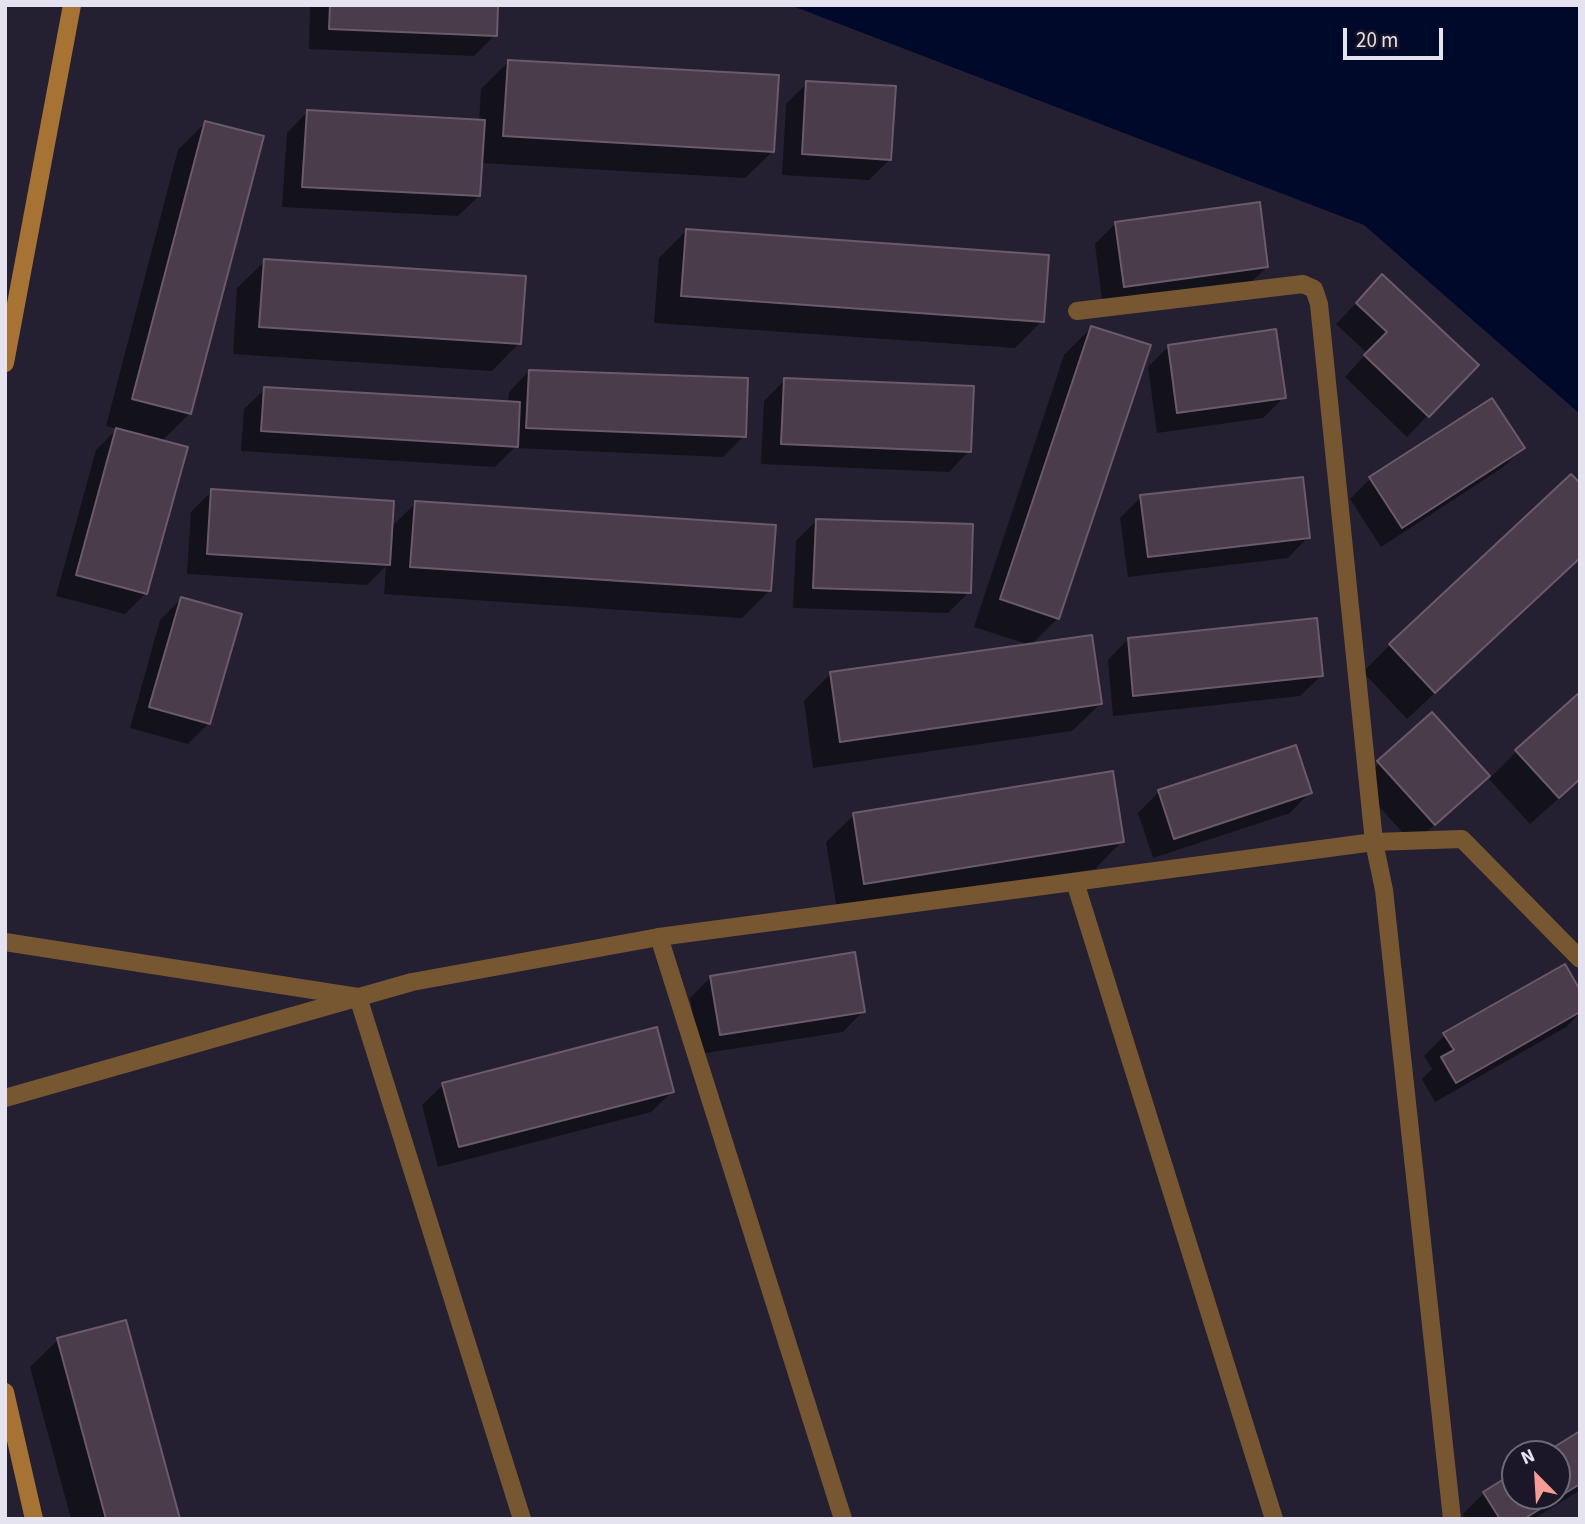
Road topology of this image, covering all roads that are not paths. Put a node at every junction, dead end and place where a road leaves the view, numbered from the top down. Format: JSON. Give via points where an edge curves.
{"nodes":[{"id":1,"x":72,"y":5,"type":"edge"},
{"id":2,"x":1077,"y":311,"type":"dead end"},
{"id":3,"x":5,"y":363,"type":"edge"},
{"id":4,"x":1374,"y":842,"type":"junction"},
{"id":5,"x":1075,"y":882,"type":"junction"},
{"id":6,"x":659,"y":937,"type":"junction"},
{"id":7,"x":5,"y":942,"type":"edge"},
{"id":8,"x":1580,"y":959,"type":"edge"},
{"id":9,"x":358,"y":997,"type":"junction"},
{"id":10,"x":5,"y":1098,"type":"edge"},
{"id":11,"x":5,"y":1392,"type":"edge"},
{"id":12,"x":34,"y":1519,"type":"edge"},
{"id":13,"x":523,"y":1519,"type":"edge"},
{"id":14,"x":843,"y":1519,"type":"edge"},
{"id":15,"x":1274,"y":1519,"type":"edge"},
{"id":16,"x":1452,"y":1519,"type":"edge"}],
"edges":[{"from":1,"to":3,"type":"main road"},
{"from":2,"to":4,"type":"street","via":[[1303,284],[1314,289]]},
{"from":4,"to":5,"type":"street"},
{"from":4,"to":8,"type":"street","via":[[1462,839]]},
{"from":4,"to":16,"type":"street","via":[[1384,890]]},
{"from":5,"to":6,"type":"street"},
{"from":5,"to":15,"type":"street"},
{"from":6,"to":9,"type":"street","via":[[412,982]]},
{"from":6,"to":14,"type":"street"},
{"from":7,"to":9,"type":"street"},
{"from":9,"to":10,"type":"street"},
{"from":9,"to":13,"type":"street"},
{"from":11,"to":12,"type":"main road"}]}
